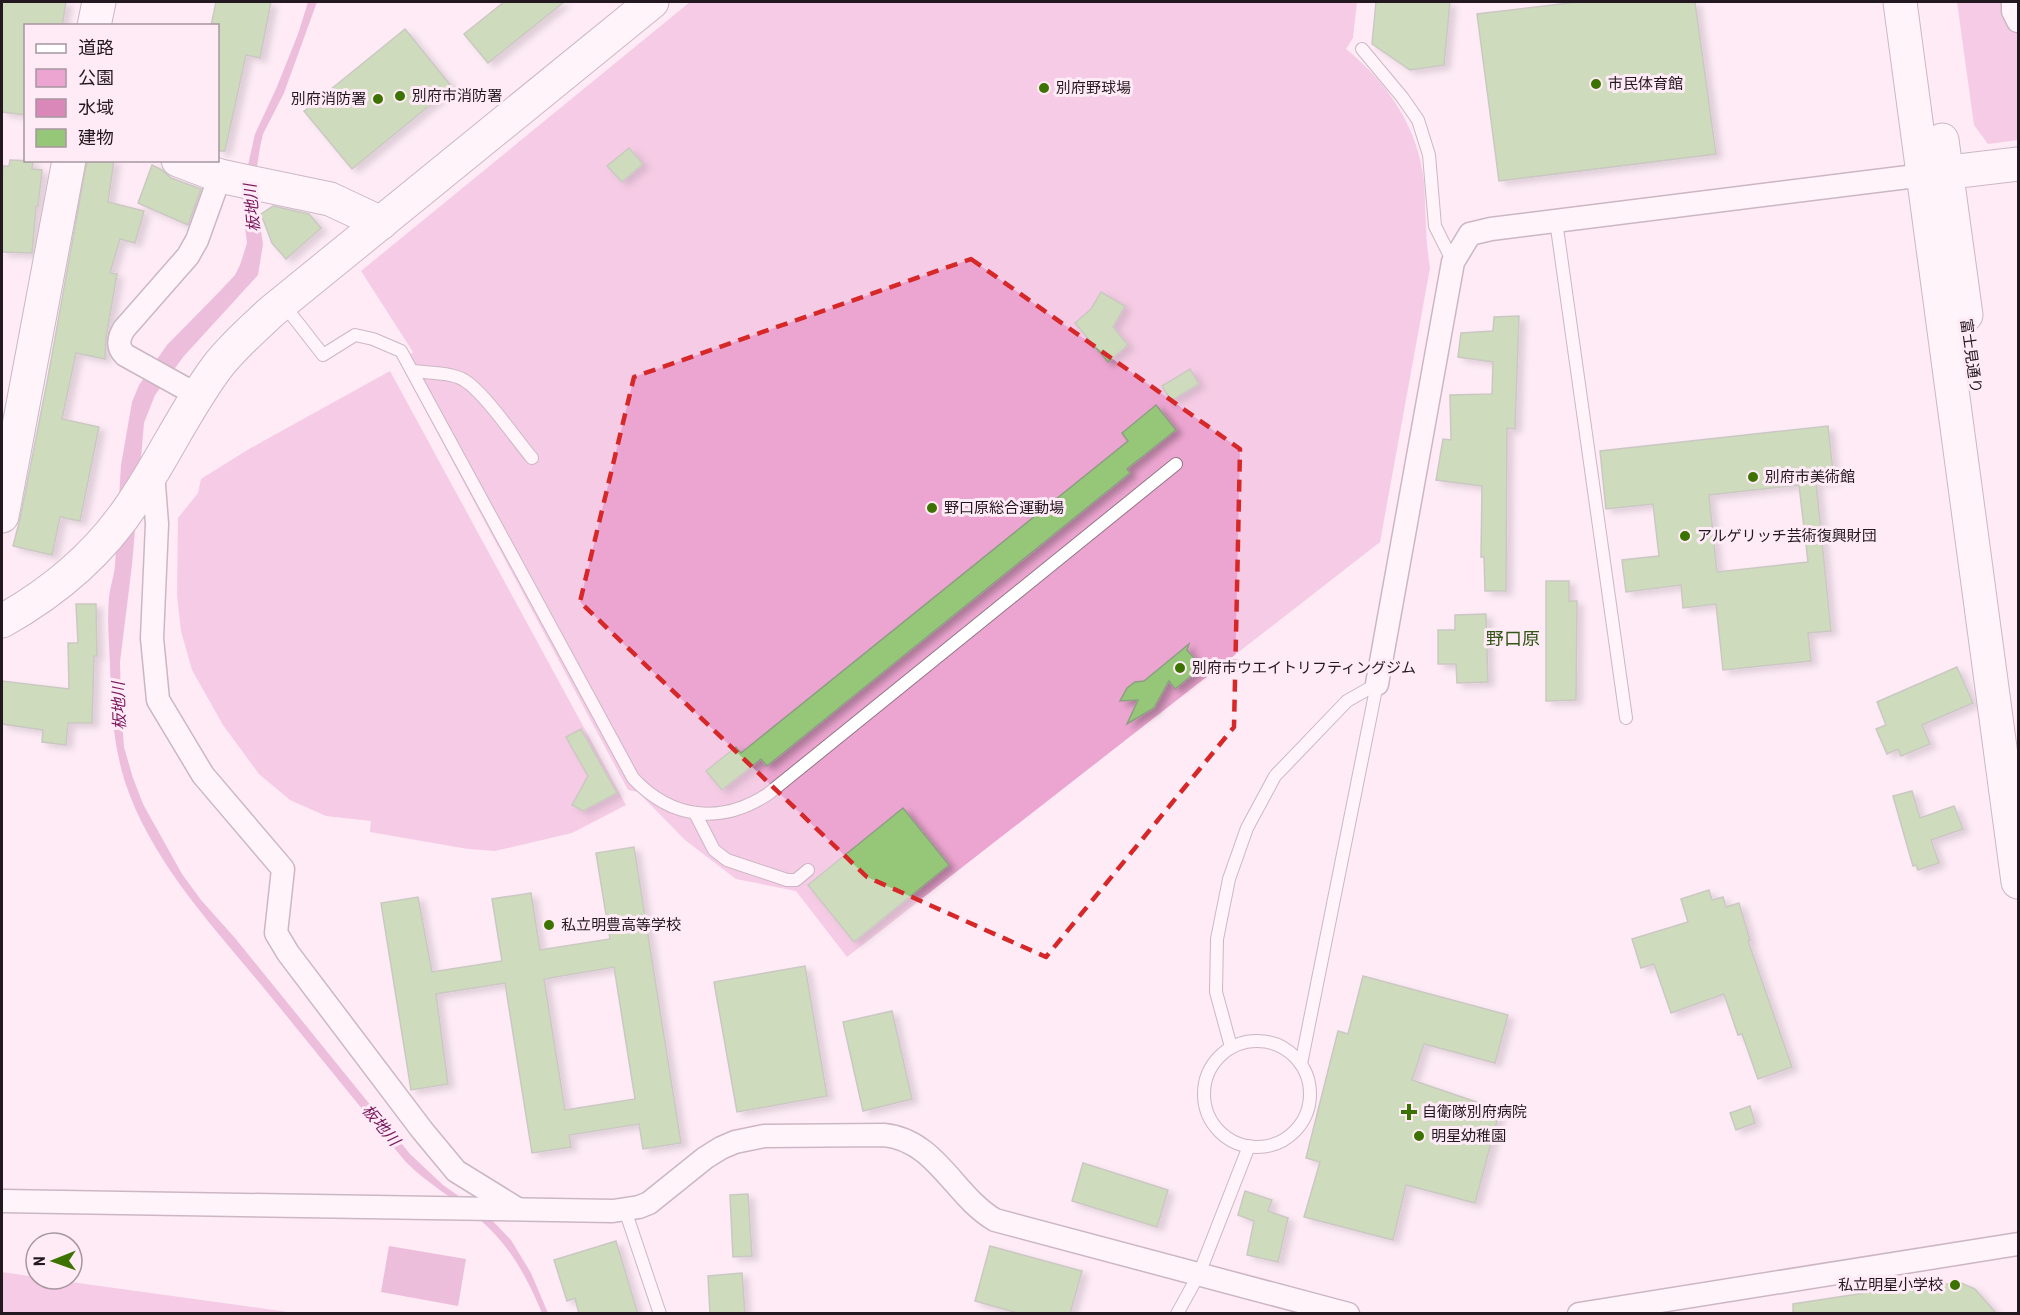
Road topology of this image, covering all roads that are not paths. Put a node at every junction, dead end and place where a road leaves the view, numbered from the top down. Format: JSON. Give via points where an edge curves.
{"nodes":[{"id":1,"x":652,"y":2,"type":"edge"},
{"id":2,"x":1900,"y":2,"type":"edge"},
{"id":3,"x":1923,"y":2,"type":"edge"},
{"id":4,"x":2013,"y":2,"type":"edge"},
{"id":5,"x":2019,"y":21,"type":"edge"},
{"id":6,"x":1362,"y":49,"type":"dead end"},
{"id":7,"x":69,"y":162,"type":"edge"},
{"id":8,"x":184,"y":162,"type":"edge"},
{"id":9,"x":2019,"y":164,"type":"edge"},
{"id":10,"x":1935,"y":174,"type":"junction"},
{"id":11,"x":229,"y":178,"type":"junction"},
{"id":12,"x":1556,"y":221,"type":"junction"},
{"id":13,"x":381,"y":223,"type":"junction"},
{"id":14,"x":1453,"y":262,"type":"junction"},
{"id":15,"x":282,"y":303,"type":"junction"},
{"id":16,"x":413,"y":371,"type":"junction"},
{"id":17,"x":189,"y":391,"type":"junction"},
{"id":18,"x":531,"y":458,"type":"dead end"},
{"id":19,"x":1176,"y":464,"type":"dead end"},
{"id":20,"x":153,"y":472,"type":"junction"},
{"id":21,"x":2,"y":516,"type":"edge"},
{"id":22,"x":2,"y":621,"type":"edge"},
{"id":23,"x":1377,"y":684,"type":"junction"},
{"id":24,"x":2019,"y":710,"type":"edge"},
{"id":25,"x":1626,"y":718,"type":"dead end"},
{"id":26,"x":695,"y":813,"type":"junction"},
{"id":27,"x":808,"y":870,"type":"dead end"},
{"id":28,"x":2019,"y":882,"type":"edge"},
{"id":29,"x":1231,"y":1047,"type":"junction"},
{"id":30,"x":1301,"y":1064,"type":"junction"},
{"id":31,"x":1250,"y":1146,"type":"junction"},
{"id":32,"x":2,"y":1201,"type":"edge"},
{"id":33,"x":517,"y":1209,"type":"junction"},
{"id":34,"x":625,"y":1210,"type":"junction"},
{"id":35,"x":2019,"y":1244,"type":"edge"},
{"id":36,"x":1199,"y":1274,"type":"junction"},
{"id":37,"x":660,"y":1314,"type":"edge"},
{"id":38,"x":1177,"y":1314,"type":"edge"},
{"id":39,"x":1348,"y":1314,"type":"edge"},
{"id":40,"x":1579,"y":1314,"type":"edge"}],
"edges":[{"from":1,"to":13,"type":"street"},
{"from":2,"to":10,"type":"street"},
{"from":3,"to":10,"type":"street","name":"富士見通り"},
{"from":4,"to":5,"type":"street"},
{"from":6,"to":14,"type":"lane","via":[[1418,120],[1429,155],[1435,226]]},
{"from":7,"to":21,"type":"street"},
{"from":8,"to":11,"type":"street"},
{"from":9,"to":10,"type":"street"},
{"from":10,"to":12,"type":"street"},
{"from":10,"to":24,"type":"street","name":"富士見通り"},
{"from":10,"to":28,"type":"street"},
{"from":11,"to":13,"type":"street","via":[[330,199]]},
{"from":11,"to":17,"type":"street","via":[[188,256],[124,329],[119,342],[120,350],[136,362]]},
{"from":12,"to":14,"type":"street","via":[[1470,234]]},
{"from":12,"to":25,"type":"lane"},
{"from":13,"to":15,"type":"street"},
{"from":14,"to":23,"type":"street"},
{"from":15,"to":16,"type":"lane","via":[[323,355],[356,335],[402,351]]},
{"from":15,"to":17,"type":"street"},
{"from":16,"to":18,"type":"lane","via":[[451,376],[476,388]]},
{"from":16,"to":26,"type":"lane","via":[[633,778],[667,805]]},
{"from":17,"to":20,"type":"street"},
{"from":19,"to":26,"type":"lane","via":[[768,794],[733,811]]},
{"from":20,"to":22,"type":"street","via":[[123,518],[81,565]]},
{"from":20,"to":33,"type":"street","via":[[157,524],[152,638],[158,700],[203,775],[283,869],[276,933],[288,953],[456,1171]]},
{"from":23,"to":29,"type":"lane","via":[[1347,701],[1275,776],[1247,828],[1229,879],[1217,939],[1216,992]]},
{"from":23,"to":30,"type":"lane"},
{"from":26,"to":27,"type":"lane","via":[[714,850],[727,860],[787,880],[796,880]]},
{"from":29,"to":30,"type":"lane","via":[[1262,1041],[1277,1045]]},
{"from":29,"to":31,"type":"lane","via":[[1208,1074],[1204,1092],[1207,1110],[1215,1126],[1228,1138]]},
{"from":30,"to":31,"type":"lane","via":[[1310,1099],[1305,1116],[1294,1132],[1280,1142]]},
{"from":31,"to":36,"type":"lane"},
{"from":32,"to":33,"type":"street"},
{"from":33,"to":34,"type":"street"},
{"from":34,"to":36,"type":"street","via":[[649,1203],[705,1158],[735,1142],[764,1136],[892,1136],[922,1149],[980,1210],[995,1220]]},
{"from":34,"to":37,"type":"lane"},
{"from":35,"to":40,"type":"street"},
{"from":36,"to":38,"type":"lane"},
{"from":36,"to":39,"type":"street"}]}
